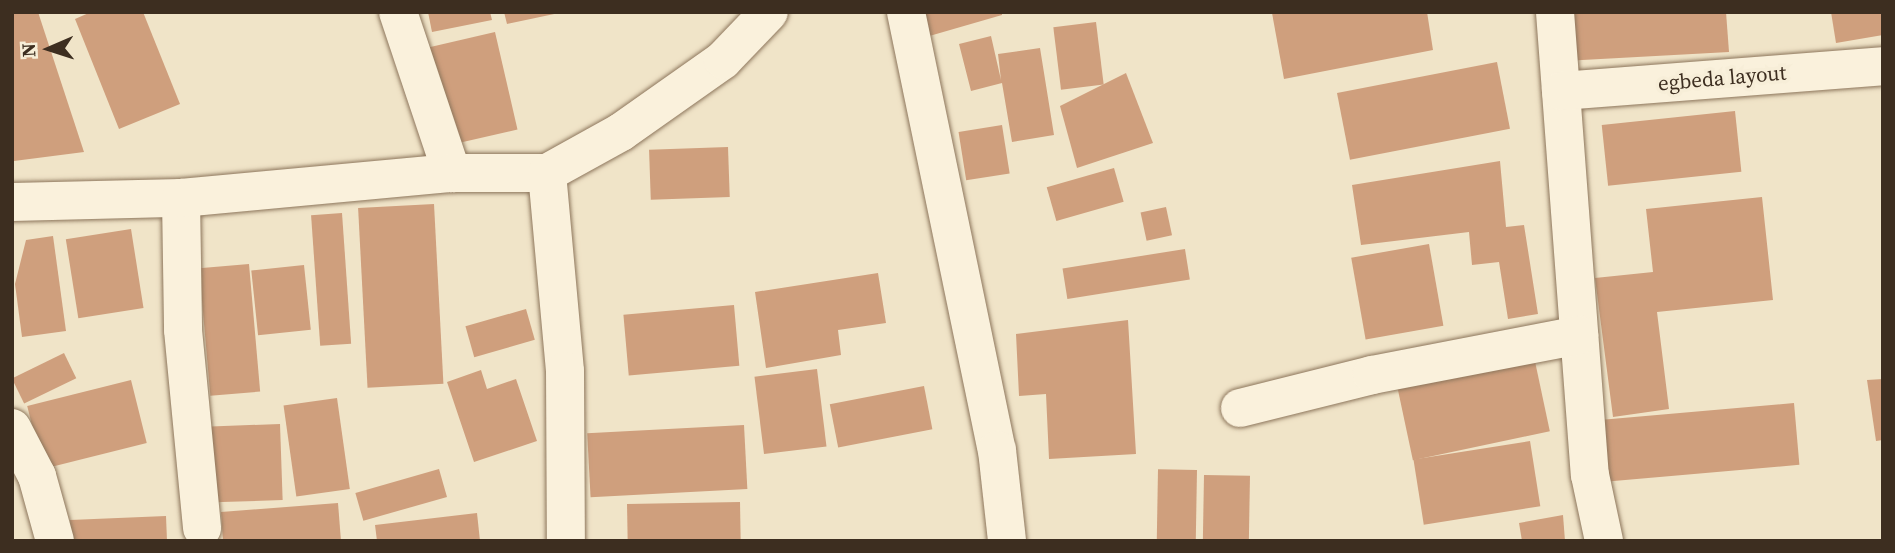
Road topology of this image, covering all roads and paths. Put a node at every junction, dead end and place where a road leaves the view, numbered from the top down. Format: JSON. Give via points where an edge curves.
{"nodes":[{"id":1,"x":398,"y":12,"type":"edge"},
{"id":2,"x":769,"y":12,"type":"edge"},
{"id":3,"x":906,"y":12,"type":"edge"},
{"id":4,"x":1555,"y":12,"type":"edge"},
{"id":5,"x":1883,"y":66,"type":"edge"},
{"id":6,"x":1561,"y":91,"type":"junction"},
{"id":7,"x":452,"y":173,"type":"junction"},
{"id":8,"x":547,"y":173,"type":"junction"},
{"id":9,"x":181,"y":198,"type":"junction"},
{"id":10,"x":12,"y":202,"type":"edge"},
{"id":11,"x":1579,"y":335,"type":"junction"},
{"id":12,"x":1240,"y":408,"type":"dead end"},
{"id":13,"x":12,"y":428,"type":"edge"},
{"id":14,"x":202,"y":528,"type":"dead end"},
{"id":15,"x":55,"y":541,"type":"edge"},
{"id":16,"x":566,"y":541,"type":"edge"},
{"id":17,"x":1007,"y":541,"type":"edge"},
{"id":18,"x":1604,"y":541,"type":"edge"}],
"edges":[{"from":1,"to":7,"type":"street"},
{"from":2,"to":8,"type":"street","via":[[723,60],[621,132]]},
{"from":3,"to":17,"type":"street","via":[[997,450]]},
{"from":4,"to":6,"type":"street"},
{"from":5,"to":6,"type":"street","name":"egbeda layout"},
{"from":6,"to":11,"type":"street"},
{"from":7,"to":8,"type":"street"},
{"from":7,"to":9,"type":"street"},
{"from":8,"to":16,"type":"street","via":[[565,371]]},
{"from":9,"to":10,"type":"street"},
{"from":9,"to":14,"type":"street","via":[[183,330]]},
{"from":11,"to":12,"type":"street","via":[[1372,375]]},
{"from":11,"to":18,"type":"street","via":[[1590,475]]},
{"from":13,"to":15,"type":"street","via":[[37,476]]}]}
